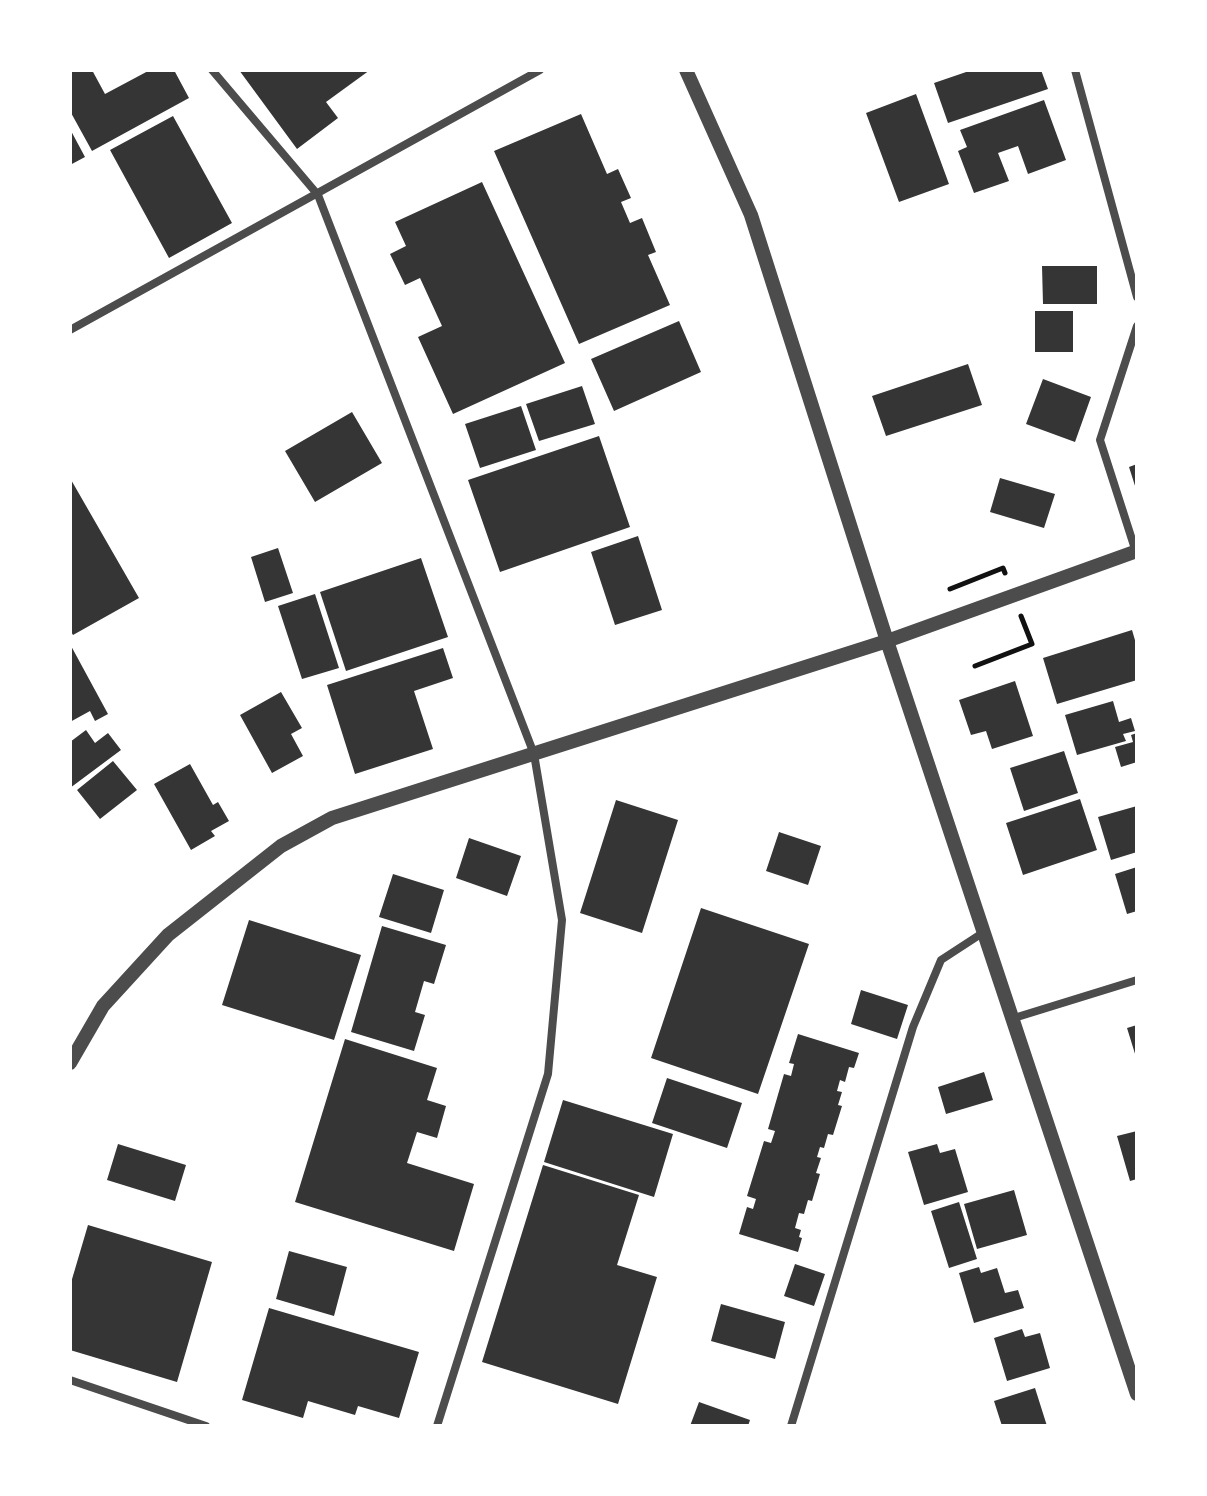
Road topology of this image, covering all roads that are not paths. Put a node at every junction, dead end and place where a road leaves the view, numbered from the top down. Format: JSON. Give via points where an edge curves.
{"nodes":[{"id":1,"x":212,"y":70,"type":"edge"},
{"id":2,"x":540,"y":70,"type":"edge"},
{"id":3,"x":686,"y":70,"type":"edge"},
{"id":4,"x":1075,"y":70,"type":"edge"},
{"id":5,"x":318,"y":195,"type":"junction"},
{"id":6,"x":1137,"y":297,"type":"edge"},
{"id":7,"x":1137,"y":326,"type":"edge"},
{"id":8,"x":70,"y":330,"type":"edge"},
{"id":9,"x":1136,"y":553,"type":"edge"},
{"id":10,"x":887,"y":641,"type":"junction"},
{"id":11,"x":534,"y":754,"type":"junction"},
{"id":12,"x":985,"y":931,"type":"junction"},
{"id":13,"x":1137,"y":980,"type":"edge"},
{"id":14,"x":1014,"y":1018,"type":"junction"},
{"id":15,"x":70,"y":1063,"type":"edge"},
{"id":16,"x":70,"y":1380,"type":"edge"},
{"id":17,"x":1137,"y":1394,"type":"edge"},
{"id":18,"x":206,"y":1426,"type":"edge"},
{"id":19,"x":437,"y":1426,"type":"edge"},
{"id":20,"x":791,"y":1426,"type":"edge"}],
"edges":[{"from":1,"to":5,"type":"street"},
{"from":2,"to":5,"type":"street"},
{"from":3,"to":10,"type":"street","via":[[751,215]]},
{"from":4,"to":6,"type":"street"},
{"from":5,"to":8,"type":"street"},
{"from":5,"to":11,"type":"street"},
{"from":7,"to":9,"type":"street","via":[[1100,440]]},
{"from":9,"to":10,"type":"street"},
{"from":10,"to":11,"type":"street"},
{"from":10,"to":12,"type":"street"},
{"from":11,"to":15,"type":"street","via":[[332,818],[281,846],[168,935],[103,1006]]},
{"from":11,"to":19,"type":"street","via":[[562,920],[548,1074]]},
{"from":12,"to":14,"type":"street"},
{"from":12,"to":20,"type":"street","via":[[941,960],[913,1027]]},
{"from":13,"to":14,"type":"street"},
{"from":14,"to":17,"type":"street"},
{"from":16,"to":18,"type":"street"}]}
